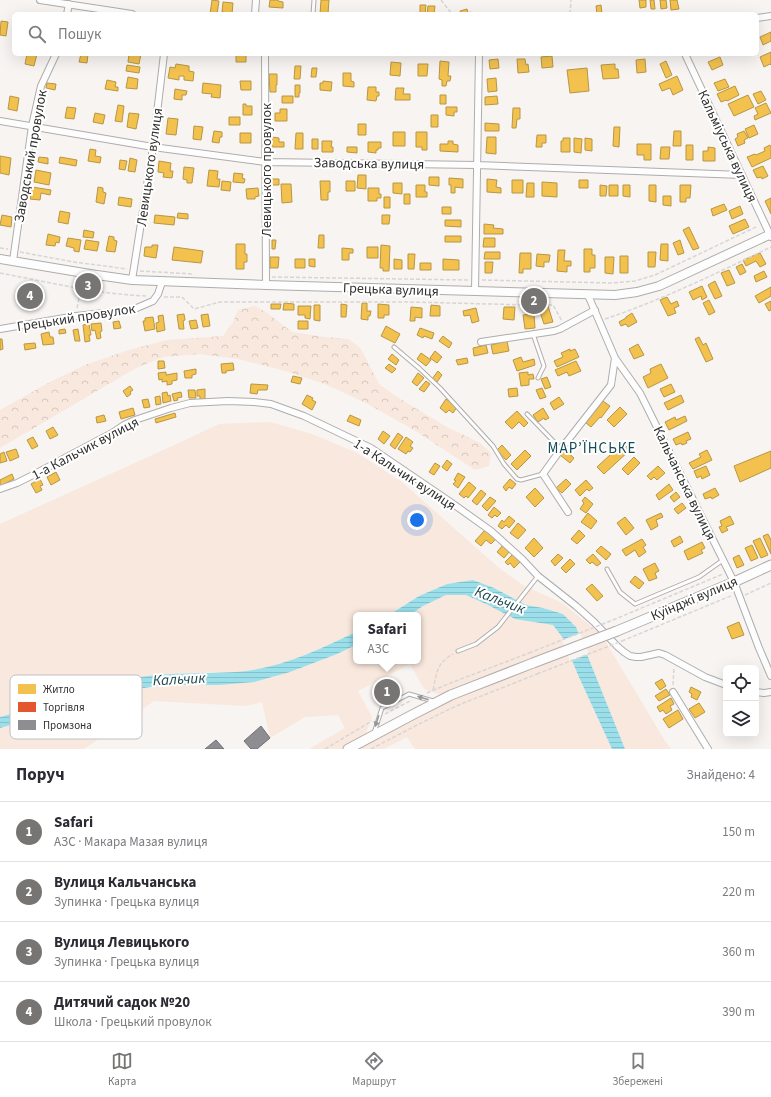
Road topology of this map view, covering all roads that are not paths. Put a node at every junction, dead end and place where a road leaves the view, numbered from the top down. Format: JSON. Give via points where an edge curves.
{"nodes":[{"id":1,"x":40,"y":0,"type":"edge"},
{"id":2,"x":256,"y":0,"type":"edge"},
{"id":3,"x":314,"y":0,"type":"edge"},
{"id":4,"x":69,"y":4,"type":"junction"},
{"id":5,"x":67,"y":12,"type":"edge"},
{"id":6,"x":119,"y":12,"type":"edge"},
{"id":7,"x":255,"y":12,"type":"edge"},
{"id":8,"x":313,"y":12,"type":"edge"},
{"id":9,"x":771,"y":16,"type":"edge"},
{"id":10,"x":759,"y":18,"type":"edge"},
{"id":11,"x":55,"y":56,"type":"edge"},
{"id":12,"x":164,"y":56,"type":"edge"},
{"id":13,"x":265,"y":56,"type":"edge"},
{"id":14,"x":479,"y":56,"type":"edge"},
{"id":15,"x":686,"y":56,"type":"edge"},
{"id":16,"x":0,"y":121,"type":"edge"},
{"id":17,"x":32,"y":126,"type":"junction"},
{"id":18,"x":153,"y":147,"type":"junction"},
{"id":19,"x":266,"y":162,"type":"junction"},
{"id":20,"x":477,"y":165,"type":"junction"},
{"id":21,"x":742,"y":175,"type":"junction"},
{"id":22,"x":771,"y":235,"type":"edge"},
{"id":23,"x":0,"y":259,"type":"edge"},
{"id":24,"x":13,"y":261,"type":"junction"},
{"id":25,"x":132,"y":280,"type":"junction"},
{"id":26,"x":162,"y":282,"type":"junction"},
{"id":27,"x":266,"y":285,"type":"junction"},
{"id":28,"x":475,"y":291,"type":"junction"},
{"id":29,"x":588,"y":295,"type":"junction"},
{"id":30,"x":595,"y":310,"type":"junction"},
{"id":31,"x":0,"y":329,"type":"edge"},
{"id":32,"x":533,"y":334,"type":"junction"},
{"id":33,"x":481,"y":342,"type":"dead end"},
{"id":34,"x":394,"y":348,"type":"dead end"},
{"id":35,"x":615,"y":358,"type":"junction"},
{"id":36,"x":538,"y":378,"type":"dead end"},
{"id":37,"x":527,"y":414,"type":"dead end"},
{"id":38,"x":561,"y":449,"type":"junction"},
{"id":39,"x":543,"y":474,"type":"junction"},
{"id":40,"x":0,"y":489,"type":"edge"},
{"id":41,"x":568,"y":512,"type":"dead end"},
{"id":42,"x":723,"y":560,"type":"junction"},
{"id":43,"x":771,"y":565,"type":"edge"},
{"id":44,"x":607,"y":569,"type":"dead end"},
{"id":45,"x":538,"y":576,"type":"junction"},
{"id":46,"x":734,"y":582,"type":"junction"},
{"id":47,"x":458,"y":651,"type":"road end"},
{"id":48,"x":771,"y":676,"type":"edge"},
{"id":49,"x":723,"y":684,"type":"edge"},
{"id":50,"x":673,"y":692,"type":"road end"},
{"id":51,"x":759,"y":692,"type":"edge"},
{"id":52,"x":771,"y":692,"type":"edge"},
{"id":53,"x":437,"y":702,"type":"junction"},
{"id":54,"x":373,"y":735,"type":"junction"},
{"id":55,"x":348,"y":749,"type":"edge"},
{"id":56,"x":708,"y":749,"type":"edge"}],
"edges":[{"from":1,"to":4,"type":"street"},
{"from":2,"to":7,"type":"street"},
{"from":3,"to":8,"type":"lane"},
{"from":4,"to":5,"type":"street"},
{"from":4,"to":6,"type":"street"},
{"from":9,"to":10,"type":"street"},
{"from":11,"to":17,"type":"street","name":"Заводський провулок","via":[[41,86]]},
{"from":12,"to":18,"type":"street","name":"Левицького вулиця"},
{"from":13,"to":19,"type":"street","name":"Левицького провулок"},
{"from":14,"to":20,"type":"street"},
{"from":15,"to":21,"type":"street","name":"Кальміуська вулиця"},
{"from":16,"to":17,"type":"street","name":"Заводська вулиця"},
{"from":17,"to":18,"type":"street","name":"Заводська вулиця"},
{"from":17,"to":24,"type":"street","name":"Заводський провулок"},
{"from":18,"to":19,"type":"street","name":"Заводська вулиця"},
{"from":18,"to":25,"type":"street","name":"Левицького вулиця"},
{"from":19,"to":20,"type":"street","name":"Заводська вулиця"},
{"from":19,"to":27,"type":"street","name":"Левицького провулок"},
{"from":20,"to":21,"type":"street","name":"Заводська вулиця"},
{"from":20,"to":28,"type":"street"},
{"from":21,"to":22,"type":"street","name":"Кальміуська вулиця"},
{"from":22,"to":29,"type":"street","name":"Грецька вулиця","via":[[659,286],[615,295]]},
{"from":23,"to":24,"type":"street","name":"Грецька вулиця"},
{"from":24,"to":25,"type":"street","name":"Грецька вулиця"},
{"from":25,"to":26,"type":"street","name":"Грецька вулиця"},
{"from":26,"to":27,"type":"street","name":"Грецька вулиця"},
{"from":26,"to":31,"type":"street","name":"Грецький провулок","via":[[153,301],[132,310],[76,316]]},
{"from":27,"to":28,"type":"street","name":"Грецька вулиця"},
{"from":28,"to":29,"type":"street","name":"Грецька вулиця"},
{"from":29,"to":30,"type":"street","name":"Кальчанська вулиця"},
{"from":30,"to":32,"type":"street","via":[[554,331]]},
{"from":30,"to":35,"type":"street","name":"Кальчанська вулиця"},
{"from":32,"to":33,"type":"street"},
{"from":32,"to":36,"type":"lane","via":[[544,366]]},
{"from":34,"to":39,"type":"lane","via":[[440,388],[493,446],[517,479]]},
{"from":35,"to":38,"type":"street","via":[[612,385]]},
{"from":35,"to":42,"type":"street","name":"Кальчанська вулиця","via":[[640,392]]},
{"from":37,"to":38,"type":"lane"},
{"from":38,"to":39,"type":"street"},
{"from":39,"to":41,"type":"street"},
{"from":40,"to":45,"type":"street","name":"1-а Кальчик вулиця","via":[[31,476],[124,425],[171,408],[190,403],[264,403],[304,416],[371,448],[491,532]]},
{"from":42,"to":44,"type":"lane","via":[[699,577],[635,604],[620,592]]},
{"from":42,"to":46,"type":"street","name":"Кальчанська вулиця"},
{"from":43,"to":46,"type":"main road","name":"Куїнджі вулиця"},
{"from":45,"to":47,"type":"lane","via":[[498,627],[476,644]]},
{"from":45,"to":49,"type":"street","name":"1-а Кальчик вулиця","via":[[576,606],[630,656],[641,657],[659,653],[700,675]]},
{"from":46,"to":48,"type":"street","name":"Кальчанська вулиця"},
{"from":46,"to":53,"type":"main road","name":"Куїнджі вулиця","bridge":true},
{"from":50,"to":56,"type":"street"},
{"from":51,"to":52,"type":"street"},
{"from":53,"to":54,"type":"main road","name":"Куїнджі вулиця"},
{"from":53,"to":54,"type":"lane","one_way":true,"via":[[409,694],[382,708]]},
{"from":54,"to":55,"type":"main road","name":"Куїнджі вулиця"}]}
